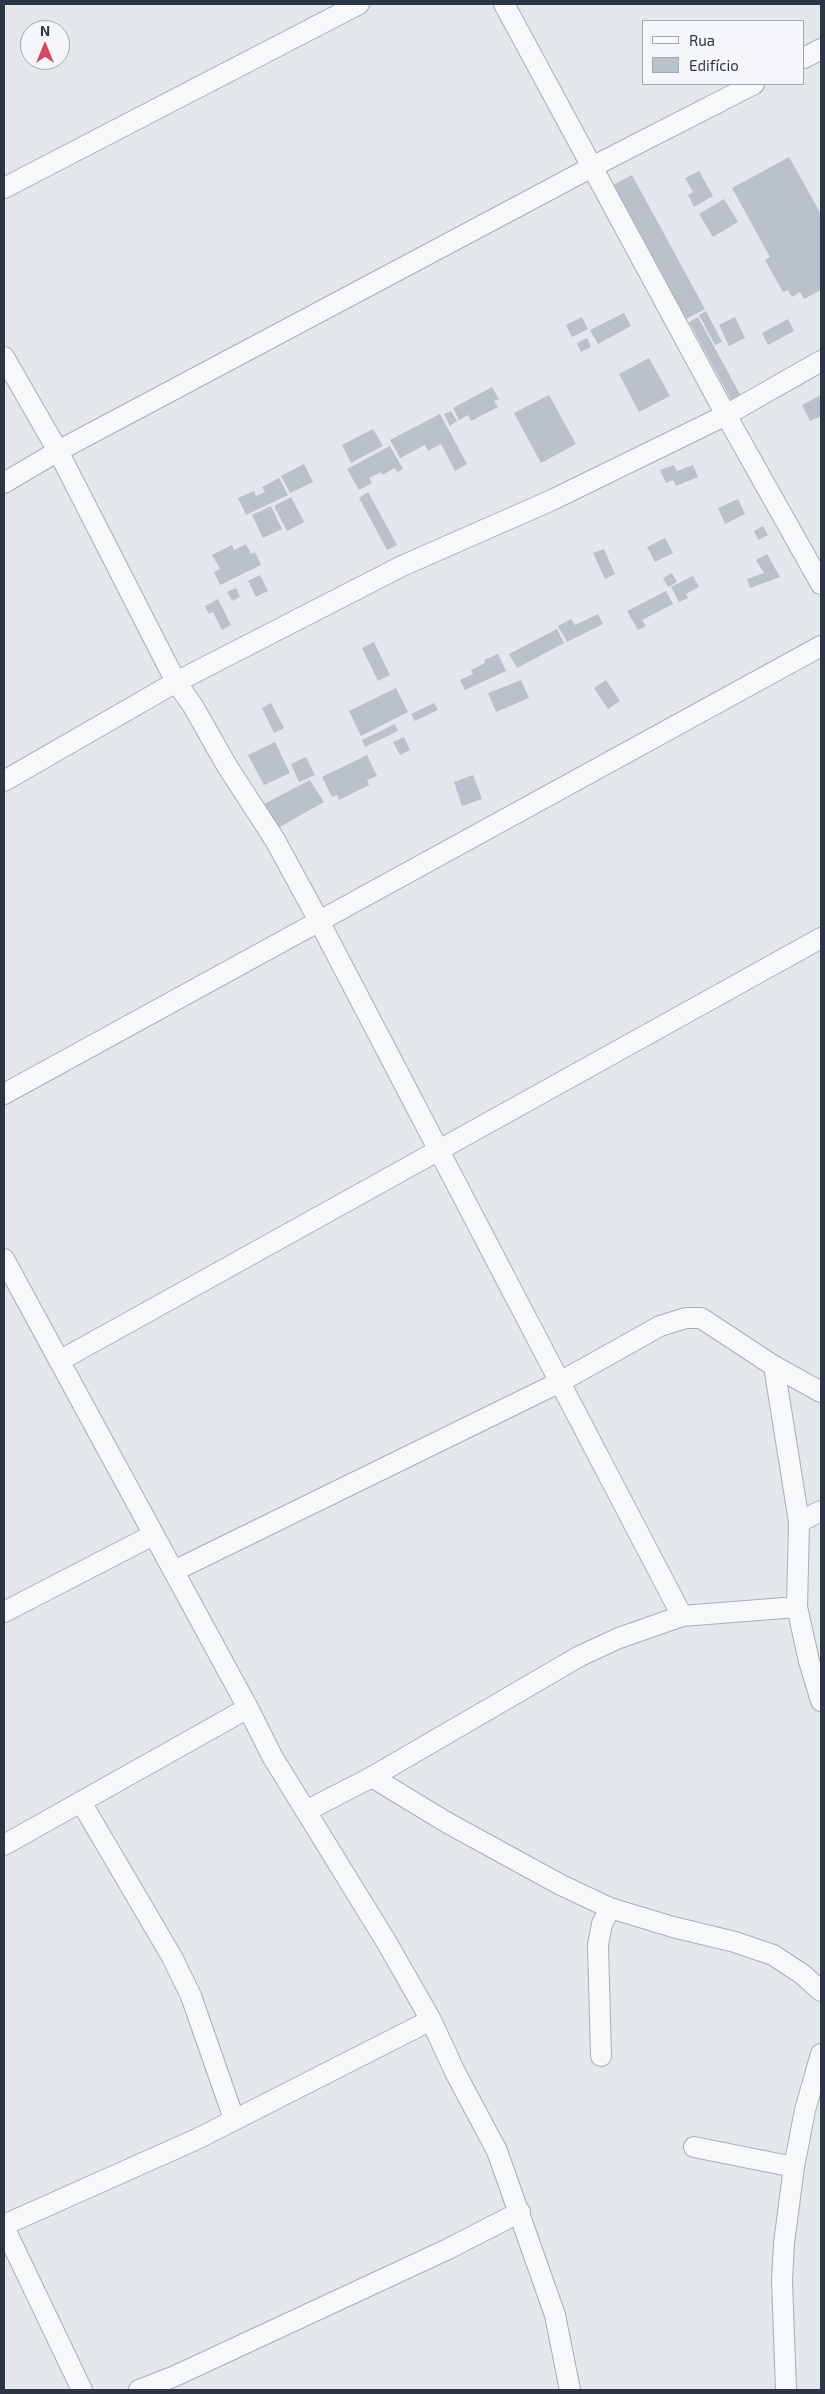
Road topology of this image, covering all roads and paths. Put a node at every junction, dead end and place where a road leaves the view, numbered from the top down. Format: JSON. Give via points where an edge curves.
{"nodes":[{"id":1,"x":359,"y":4,"type":"edge"},
{"id":2,"x":504,"y":4,"type":"edge"},
{"id":3,"x":821,"y":49,"type":"edge"},
{"id":4,"x":805,"y":57,"type":"edge"},
{"id":5,"x":752,"y":85,"type":"edge"},
{"id":6,"x":592,"y":167,"type":"junction"},
{"id":7,"x":4,"y":188,"type":"edge"},
{"id":8,"x":4,"y":357,"type":"edge"},
{"id":9,"x":821,"y":361,"type":"edge"},
{"id":10,"x":726,"y":415,"type":"junction"},
{"id":11,"x":58,"y":452,"type":"junction"},
{"id":12,"x":4,"y":483,"type":"edge"},
{"id":13,"x":821,"y":584,"type":"edge"},
{"id":14,"x":821,"y":646,"type":"edge"},
{"id":15,"x":176,"y":682,"type":"junction"},
{"id":16,"x":4,"y":781,"type":"edge"},
{"id":17,"x":319,"y":921,"type":"junction"},
{"id":18,"x":821,"y":938,"type":"edge"},
{"id":19,"x":4,"y":1094,"type":"edge"},
{"id":20,"x":438,"y":1149,"type":"junction"},
{"id":21,"x":4,"y":1259,"type":"edge"},
{"id":22,"x":59,"y":1361,"type":"junction"},
{"id":23,"x":774,"y":1366,"type":"junction"},
{"id":24,"x":560,"y":1382,"type":"junction"},
{"id":25,"x":821,"y":1392,"type":"edge"},
{"id":26,"x":821,"y":1511,"type":"edge"},
{"id":27,"x":798,"y":1522,"type":"junction"},
{"id":28,"x":153,"y":1535,"type":"junction"},
{"id":29,"x":174,"y":1571,"type":"junction"},
{"id":30,"x":797,"y":1607,"type":"junction"},
{"id":31,"x":4,"y":1612,"type":"edge"},
{"id":32,"x":682,"y":1616,"type":"junction"},
{"id":33,"x":821,"y":1701,"type":"edge"},
{"id":34,"x":248,"y":1708,"type":"junction"},
{"id":35,"x":372,"y":1777,"type":"junction"},
{"id":36,"x":81,"y":1802,"type":"junction"},
{"id":37,"x":306,"y":1811,"type":"junction"},
{"id":38,"x":4,"y":1845,"type":"edge"},
{"id":39,"x":610,"y":1908,"type":"junction"},
{"id":40,"x":821,"y":1991,"type":"edge"},
{"id":41,"x":431,"y":2020,"type":"junction"},
{"id":42,"x":821,"y":2054,"type":"edge"},
{"id":43,"x":601,"y":2056,"type":"dead end"},
{"id":44,"x":234,"y":2119,"type":"junction"},
{"id":45,"x":694,"y":2148,"type":"dead end"},
{"id":46,"x":794,"y":2167,"type":"junction"},
{"id":47,"x":520,"y":2212,"type":"junction"},
{"id":48,"x":4,"y":2226,"type":"edge"},
{"id":49,"x":82,"y":2390,"type":"edge"},
{"id":50,"x":139,"y":2390,"type":"edge"},
{"id":51,"x":570,"y":2390,"type":"edge"},
{"id":52,"x":786,"y":2390,"type":"edge"}],
"edges":[{"from":1,"to":7,"type":"street"},
{"from":2,"to":6,"type":"street"},
{"from":3,"to":4,"type":"street"},
{"from":5,"to":6,"type":"street"},
{"from":6,"to":10,"type":"street"},
{"from":6,"to":11,"type":"street"},
{"from":8,"to":11,"type":"street"},
{"from":9,"to":10,"type":"street"},
{"from":10,"to":13,"type":"street"},
{"from":10,"to":15,"type":"street","via":[[552,500],[402,566]]},
{"from":11,"to":12,"type":"street"},
{"from":11,"to":15,"type":"street"},
{"from":14,"to":17,"type":"street"},
{"from":15,"to":16,"type":"street"},
{"from":15,"to":17,"type":"street","via":[[275,840]]},
{"from":17,"to":19,"type":"street"},
{"from":17,"to":20,"type":"street"},
{"from":18,"to":20,"type":"street"},
{"from":20,"to":22,"type":"street"},
{"from":20,"to":24,"type":"street"},
{"from":21,"to":22,"type":"street"},
{"from":22,"to":28,"type":"street"},
{"from":23,"to":24,"type":"street","via":[[701,1318],[686,1318],[660,1326]]},
{"from":23,"to":25,"type":"street"},
{"from":23,"to":27,"type":"street"},
{"from":24,"to":29,"type":"street"},
{"from":24,"to":32,"type":"street"},
{"from":26,"to":27,"type":"street"},
{"from":27,"to":30,"type":"street"},
{"from":28,"to":29,"type":"street"},
{"from":28,"to":31,"type":"street"},
{"from":29,"to":34,"type":"street"},
{"from":30,"to":32,"type":"street"},
{"from":30,"to":33,"type":"street"},
{"from":32,"to":35,"type":"street","via":[[619,1638],[580,1656]]},
{"from":34,"to":36,"type":"street"},
{"from":34,"to":37,"type":"street","via":[[272,1756]]},
{"from":35,"to":37,"type":"street"},
{"from":35,"to":39,"type":"street","via":[[492,1849]]},
{"from":36,"to":38,"type":"street"},
{"from":36,"to":44,"type":"street","via":[[172,1957],[191,1996]]},
{"from":37,"to":41,"type":"street"},
{"from":39,"to":40,"type":"street","via":[[773,1955]]},
{"from":39,"to":43,"type":"street","via":[[602,1924],[598,1945]]},
{"from":41,"to":44,"type":"street"},
{"from":41,"to":47,"type":"street","via":[[497,2151]]},
{"from":42,"to":46,"type":"street","via":[[804,2110]]},
{"from":44,"to":48,"type":"street","via":[[197,2139]]},
{"from":45,"to":46,"type":"street"},
{"from":46,"to":52,"type":"street","via":[[782,2282]]},
{"from":47,"to":50,"type":"street","via":[[422,2261]]},
{"from":47,"to":51,"type":"street","via":[[555,2315]]},
{"from":48,"to":49,"type":"street"}]}
